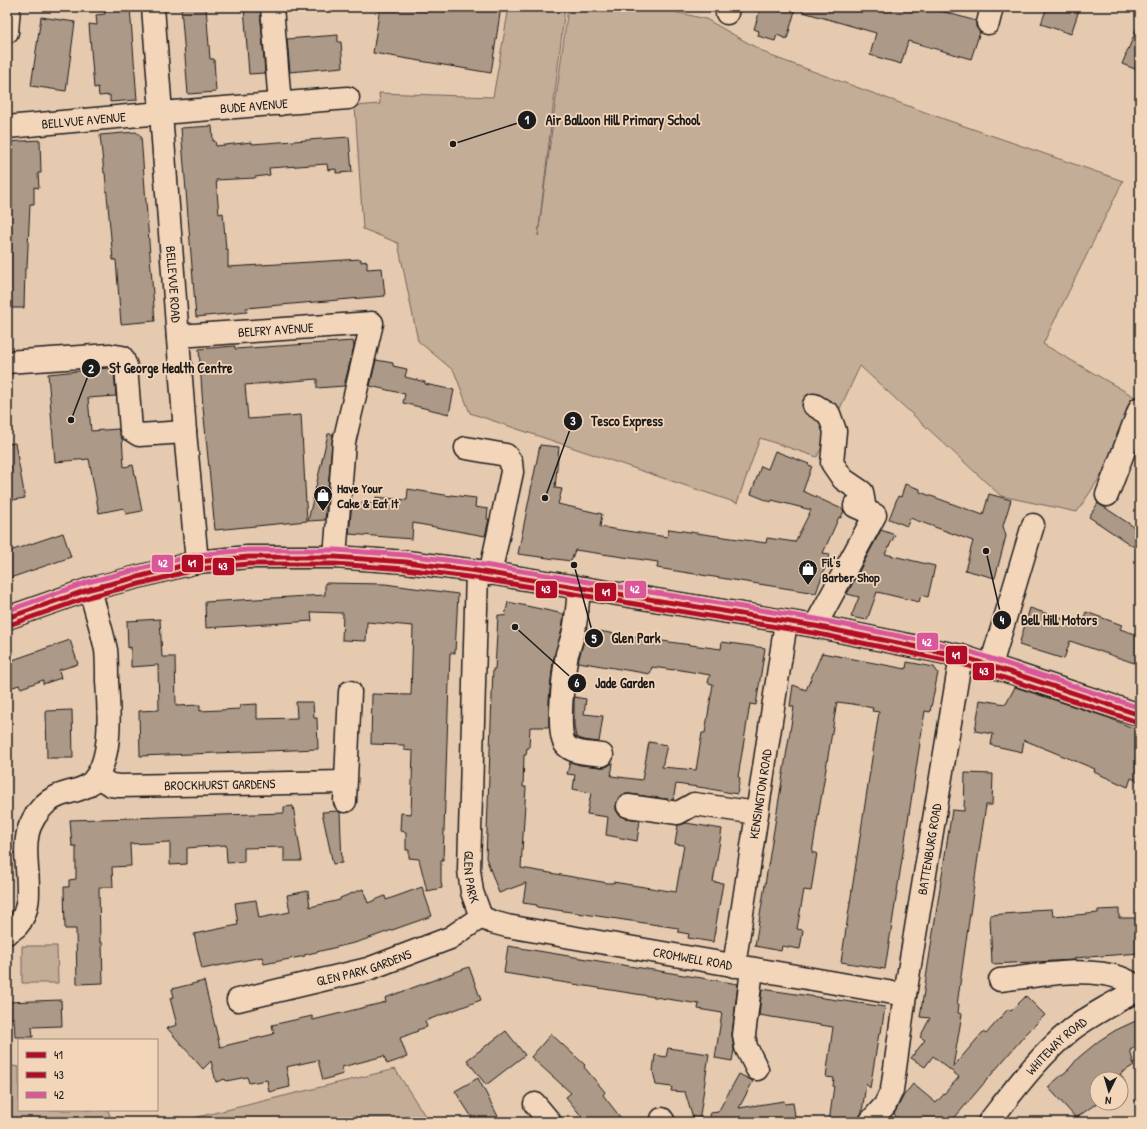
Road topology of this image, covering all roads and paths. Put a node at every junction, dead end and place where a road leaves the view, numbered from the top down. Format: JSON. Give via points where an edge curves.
{"nodes":[{"id":1,"x":153,"y":7,"type":"edge"},
{"id":2,"x":272,"y":7,"type":"edge"},
{"id":3,"x":348,"y":98,"type":"dead end"},
{"id":4,"x":280,"y":104,"type":"junction"},
{"id":5,"x":160,"y":113,"type":"junction"},
{"id":6,"x":7,"y":127,"type":"edge"},
{"id":7,"x":178,"y":336,"type":"junction"},
{"id":8,"x":7,"y":362,"type":"edge"},
{"id":9,"x":814,"y":405,"type":"dead end"},
{"id":10,"x":1140,"y":408,"type":"edge"},
{"id":11,"x":185,"y":432,"type":"junction"},
{"id":12,"x":466,"y":448,"type":"dead end"},
{"id":13,"x":1107,"y":495,"type":"dead end"},
{"id":14,"x":1034,"y":525,"type":"dead end"},
{"id":15,"x":335,"y":557,"type":"junction"},
{"id":16,"x":197,"y":562,"type":"junction"},
{"id":17,"x":484,"y":572,"type":"junction"},
{"id":18,"x":90,"y":589,"type":"junction"},
{"id":19,"x":579,"y":589,"type":"junction"},
{"id":20,"x":7,"y":618,"type":"edge"},
{"id":21,"x":786,"y":622,"type":"junction"},
{"id":22,"x":816,"y":626,"type":"junction"},
{"id":23,"x":961,"y":656,"type":"junction"},
{"id":24,"x":991,"y":665,"type":"junction"},
{"id":25,"x":350,"y":692,"type":"dead end"},
{"id":26,"x":1140,"y":715,"type":"edge"},
{"id":27,"x":602,"y":755,"type":"dead end"},
{"id":28,"x":97,"y":777,"type":"junction"},
{"id":29,"x":628,"y":806,"type":"dead end"},
{"id":30,"x":757,"y":813,"type":"junction"},
{"id":31,"x":481,"y":917,"type":"junction"},
{"id":32,"x":7,"y":933,"type":"edge"},
{"id":33,"x":743,"y":968,"type":"junction"},
{"id":34,"x":1000,"y":980,"type":"dead end"},
{"id":35,"x":905,"y":995,"type":"junction"},
{"id":36,"x":238,"y":1000,"type":"dead end"},
{"id":37,"x":760,"y":1071,"type":"dead end"},
{"id":38,"x":535,"y":1104,"type":"dead end"},
{"id":39,"x":550,"y":1122,"type":"edge"},
{"id":40,"x":870,"y":1122,"type":"edge"},
{"id":41,"x":989,"y":1122,"type":"edge"}],
"edges":[{"from":1,"to":5,"type":"street","name":"BELLEVUE ROAD"},
{"from":2,"to":4,"type":"street"},
{"from":3,"to":4,"type":"street","name":"BUDE AVENUE"},
{"from":4,"to":5,"type":"street","name":"BUDE AVENUE"},
{"from":5,"to":6,"type":"street","name":"BELLVUE AVENUE"},
{"from":5,"to":7,"type":"street","name":"BELLEVUE ROAD"},
{"from":7,"to":11,"type":"street","name":"BELLEVUE ROAD"},
{"from":7,"to":15,"type":"street","name":"BELFRY AVENUE","via":[[372,323],[344,442]]},
{"from":8,"to":11,"type":"street","via":[[110,355],[122,357],[126,366],[131,430],[139,435]]},
{"from":9,"to":22,"type":"street","via":[[829,414],[835,431],[832,463],[843,479],[862,492],[860,508],[875,515]]},
{"from":10,"to":13,"type":"street"},
{"from":11,"to":16,"type":"street","name":"BELLEVUE ROAD"},
{"from":12,"to":17,"type":"street","name":"GLEN PARK","via":[[506,455],[511,462],[512,472]]},
{"from":14,"to":24,"type":"street"},
{"from":15,"to":16,"type":"street","via":[[248,557]]},
{"from":15,"to":17,"type":"street","via":[[406,562]]},
{"from":16,"to":18,"type":"street"},
{"from":17,"to":19,"type":"street"},
{"from":17,"to":31,"type":"street","name":"GLEN PARK","via":[[469,870],[472,892]]},
{"from":18,"to":20,"type":"street"},
{"from":18,"to":28,"type":"street","via":[[106,651],[109,711],[106,753]]},
{"from":19,"to":21,"type":"street"},
{"from":19,"to":27,"type":"street","via":[[576,624],[567,656],[560,727],[565,746],[573,751]]},
{"from":21,"to":22,"type":"street"},
{"from":21,"to":30,"type":"street","name":"KENSINGTON ROAD"},
{"from":22,"to":23,"type":"street"},
{"from":23,"to":24,"type":"street"},
{"from":23,"to":35,"type":"street","name":"BATTENBURG ROAD"},
{"from":24,"to":26,"type":"street"},
{"from":25,"to":28,"type":"street","name":"BROCKHURST GARDENS","via":[[345,791],[119,786],[110,785]]},
{"from":28,"to":32,"type":"street","via":[[86,786],[57,796],[36,815],[29,828],[27,903],[24,916],[17,927]]},
{"from":29,"to":30,"type":"street","via":[[678,813],[694,804]]},
{"from":30,"to":33,"type":"street","name":"KENSINGTON ROAD"},
{"from":31,"to":33,"type":"street","name":"CROMWELL ROAD","via":[[507,926]]},
{"from":31,"to":36,"type":"street","name":"GLEN PARK GARDENS","via":[[450,938],[368,969]]},
{"from":33,"to":35,"type":"street","name":"CROMWELL ROAD"},
{"from":33,"to":37,"type":"street","name":"KENSINGTON ROAD","via":[[744,1035],[746,1047]]},
{"from":34,"to":41,"type":"street","name":"WHITEWAY ROAD","via":[[1079,972],[1121,978],[1140,989],[1071,1030],[1042,1056]]},
{"from":35,"to":40,"type":"street","name":"BATTENBURG ROAD","via":[[892,1090],[885,1105]]},
{"from":38,"to":39,"type":"street"}]}
